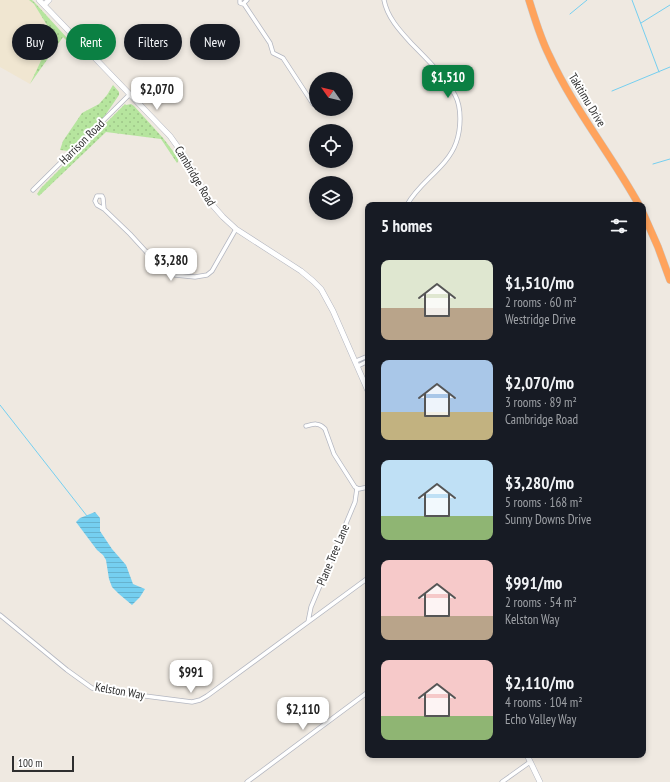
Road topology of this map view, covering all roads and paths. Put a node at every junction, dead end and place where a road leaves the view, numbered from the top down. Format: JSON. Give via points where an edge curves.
{"nodes":[{"id":1,"x":40,"y":0,"type":"edge"},
{"id":2,"x":49,"y":0,"type":"edge"},
{"id":3,"x":240,"y":0,"type":"edge"},
{"id":4,"x":384,"y":0,"type":"edge"},
{"id":5,"x":529,"y":0,"type":"edge"},
{"id":6,"x":246,"y":1,"type":"edge"},
{"id":7,"x":44,"y":5,"type":"junction"},
{"id":8,"x":130,"y":94,"type":"junction"},
{"id":9,"x":309,"y":98,"type":"edge"},
{"id":10,"x":33,"y":190,"type":"dead end"},
{"id":11,"x":409,"y":202,"type":"edge"},
{"id":12,"x":636,"y":202,"type":"edge"},
{"id":13,"x":104,"y":209,"type":"dead end"},
{"id":14,"x":646,"y":220,"type":"edge"},
{"id":15,"x":236,"y":229,"type":"junction"},
{"id":16,"x":670,"y":280,"type":"edge"},
{"id":17,"x":365,"y":358,"type":"edge"},
{"id":18,"x":365,"y":362,"type":"edge"},
{"id":19,"x":357,"y":364,"type":"junction"},
{"id":20,"x":365,"y":384,"type":"edge"},
{"id":21,"x":306,"y":426,"type":"dead end"},
{"id":22,"x":357,"y":488,"type":"junction"},
{"id":23,"x":365,"y":488,"type":"edge"},
{"id":24,"x":365,"y":580,"type":"edge"},
{"id":25,"x":0,"y":615,"type":"edge"},
{"id":26,"x":308,"y":622,"type":"junction"},
{"id":27,"x":365,"y":694,"type":"edge"},
{"id":28,"x":528,"y":758,"type":"edge"},
{"id":29,"x":530,"y":762,"type":"junction"},
{"id":30,"x":247,"y":782,"type":"edge"},
{"id":31,"x":502,"y":782,"type":"edge"},
{"id":32,"x":540,"y":782,"type":"edge"}],
"edges":[{"from":1,"to":7,"type":"main road","name":"Cambridge Road"},
{"from":2,"to":7,"type":"main road"},
{"from":3,"to":6,"type":"street","via":[[241,3]]},
{"from":4,"to":11,"type":"street","via":[[392,20],[449,85],[456,96],[460,118],[452,150]]},
{"from":5,"to":12,"type":"highway","name":"Takitimu Drive","via":[[540,33],[558,72]]},
{"from":6,"to":9,"type":"street","via":[[273,53],[283,58]]},
{"from":7,"to":8,"type":"main road","name":"Cambridge Road"},
{"from":8,"to":10,"type":"street","name":"Harrison Road"},
{"from":8,"to":15,"type":"main road","name":"Cambridge Road","via":[[177,145],[208,200]]},
{"from":13,"to":15,"type":"street","via":[[162,269],[174,275],[207,275],[212,271]]},
{"from":14,"to":16,"type":"highway"},
{"from":15,"to":19,"type":"main road","name":"Cambridge Road","via":[[301,271],[317,285],[333,311]]},
{"from":17,"to":19,"type":"street"},
{"from":18,"to":19,"type":"street"},
{"from":19,"to":20,"type":"main road","name":"Cambridge Road"},
{"from":21,"to":22,"type":"street","via":[[322,426],[334,454]]},
{"from":22,"to":23,"type":"street"},
{"from":22,"to":26,"type":"street","name":"Plane Tree Lane","via":[[355,502],[311,607]]},
{"from":24,"to":26,"type":"street","name":"Kelston Way"},
{"from":25,"to":26,"type":"street","name":"Kelston Way","via":[[92,688],[192,702],[207,696]]},
{"from":27,"to":30,"type":"street"},
{"from":28,"to":29,"type":"main road"},
{"from":29,"to":31,"type":"street"},
{"from":29,"to":32,"type":"main road"}]}
